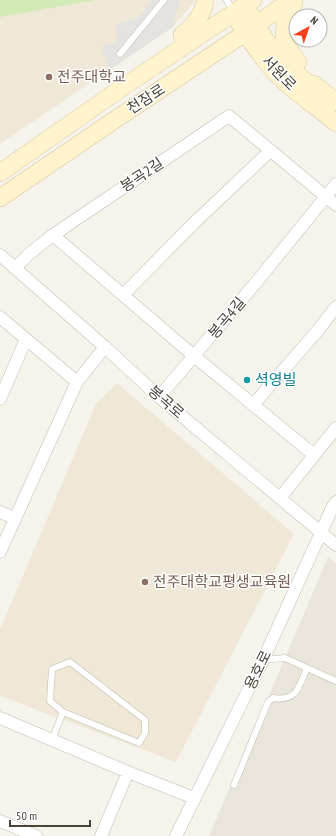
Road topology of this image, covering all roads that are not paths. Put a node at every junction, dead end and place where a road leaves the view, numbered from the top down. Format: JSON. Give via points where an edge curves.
{"nodes":[{"id":1,"x":164,"y":0,"type":"edge"},
{"id":2,"x":205,"y":0,"type":"edge"},
{"id":3,"x":291,"y":0,"type":"edge"},
{"id":4,"x":294,"y":0,"type":"edge"},
{"id":5,"x":240,"y":4,"type":"edge"},
{"id":6,"x":251,"y":29,"type":"junction"},
{"id":7,"x":185,"y":45,"type":"junction"},
{"id":8,"x":120,"y":54,"type":"dead end"},
{"id":9,"x":315,"y":85,"type":"junction"},
{"id":10,"x":336,"y":102,"type":"edge"},
{"id":11,"x":336,"y":123,"type":"edge"},
{"id":12,"x":270,"y":151,"type":"junction"},
{"id":13,"x":0,"y":173,"type":"edge"},
{"id":14,"x":336,"y":184,"type":"edge"},
{"id":15,"x":326,"y":196,"type":"junction"},
{"id":16,"x":0,"y":198,"type":"edge"},
{"id":17,"x":336,"y":205,"type":"edge"},
{"id":18,"x":53,"y":236,"type":"junction"},
{"id":19,"x":0,"y":255,"type":"edge"},
{"id":20,"x":15,"y":268,"type":"junction"},
{"id":21,"x":123,"y":295,"type":"junction"},
{"id":22,"x":336,"y":307,"type":"edge"},
{"id":23,"x":0,"y":317,"type":"edge"},
{"id":24,"x":26,"y":339,"type":"junction"},
{"id":25,"x":106,"y":348,"type":"junction"},
{"id":26,"x":194,"y":356,"type":"junction"},
{"id":27,"x":77,"y":382,"type":"junction"},
{"id":28,"x":159,"y":397,"type":"junction"},
{"id":29,"x":0,"y":399,"type":"edge"},
{"id":30,"x":253,"y":404,"type":"junction"},
{"id":31,"x":336,"y":428,"type":"edge"},
{"id":32,"x":314,"y":455,"type":"junction"},
{"id":33,"x":280,"y":498,"type":"junction"},
{"id":34,"x":336,"y":502,"type":"edge"},
{"id":35,"x":0,"y":512,"type":"edge"},
{"id":36,"x":15,"y":518,"type":"junction"},
{"id":37,"x":321,"y":532,"type":"junction"},
{"id":38,"x":336,"y":545,"type":"edge"},
{"id":39,"x":0,"y":552,"type":"edge"},
{"id":40,"x":263,"y":660,"type":"junction"},
{"id":41,"x":307,"y":668,"type":"junction"},
{"id":42,"x":336,"y":681,"type":"edge"},
{"id":43,"x":63,"y":712,"type":"junction"},
{"id":44,"x":0,"y":718,"type":"edge"},
{"id":45,"x":52,"y":740,"type":"junction"},
{"id":46,"x":128,"y":772,"type":"junction"},
{"id":47,"x":234,"y":785,"type":"dead end"},
{"id":48,"x":194,"y":798,"type":"junction"},
{"id":49,"x":0,"y":821,"type":"edge"},
{"id":50,"x":36,"y":836,"type":"edge"},
{"id":51,"x":101,"y":836,"type":"edge"},
{"id":52,"x":176,"y":836,"type":"edge"}],
"edges":[{"from":1,"to":8,"type":"lane"},
{"from":2,"to":7,"type":"street","via":[[205,9],[192,27],[182,35]]},
{"from":3,"to":6,"type":"street","name":"천잠로"},
{"from":4,"to":9,"type":"street","via":[[293,8],[285,21],[284,43]]},
{"from":5,"to":6,"type":"street","name":"서원로"},
{"from":5,"to":7,"type":"street","name":"천잠로","via":[[216,26]]},
{"from":6,"to":9,"type":"street","name":"서원로","via":[[306,82]]},
{"from":6,"to":11,"type":"street","name":"서원로","via":[[256,49],[275,72]]},
{"from":6,"to":16,"type":"street","name":"천잠로"},
{"from":7,"to":13,"type":"street","name":"천잠로"},
{"from":9,"to":10,"type":"street","name":"서원로"},
{"from":12,"to":15,"type":"street","name":"봉곡2길"},
{"from":12,"to":18,"type":"street","name":"봉곡2길","via":[[229,116]]},
{"from":12,"to":21,"type":"street"},
{"from":14,"to":15,"type":"street"},
{"from":15,"to":17,"type":"street","name":"봉곡2길"},
{"from":15,"to":26,"type":"street","name":"봉곡4길"},
{"from":18,"to":20,"type":"street","name":"봉곡2길"},
{"from":18,"to":21,"type":"street"},
{"from":19,"to":20,"type":"street","name":"봉곡로"},
{"from":20,"to":25,"type":"street","name":"봉곡로"},
{"from":21,"to":26,"type":"street"},
{"from":22,"to":30,"type":"street","via":[[319,330]]},
{"from":23,"to":24,"type":"street"},
{"from":24,"to":27,"type":"street"},
{"from":24,"to":29,"type":"street"},
{"from":25,"to":27,"type":"street"},
{"from":25,"to":28,"type":"street","name":"봉곡로"},
{"from":26,"to":28,"type":"street","name":"봉곡4길"},
{"from":26,"to":30,"type":"street"},
{"from":27,"to":36,"type":"street"},
{"from":28,"to":33,"type":"street","name":"봉곡로"},
{"from":30,"to":32,"type":"street"},
{"from":31,"to":32,"type":"street"},
{"from":32,"to":33,"type":"street"},
{"from":33,"to":37,"type":"street","name":"봉곡로"},
{"from":34,"to":37,"type":"street","name":"용호로"},
{"from":35,"to":36,"type":"street"},
{"from":36,"to":39,"type":"street"},
{"from":37,"to":38,"type":"street","name":"봉곡로"},
{"from":37,"to":40,"type":"street","name":"용호로"},
{"from":40,"to":41,"type":"lane","via":[[285,658]]},
{"from":40,"to":48,"type":"street","name":"용호로"},
{"from":41,"to":42,"type":"lane"},
{"from":41,"to":47,"type":"lane","via":[[295,695],[284,700],[273,698],[268,702]]},
{"from":43,"to":43,"type":"lane","via":[[50,701],[52,669],[70,662],[145,720],[145,733],[139,743]]},
{"from":43,"to":45,"type":"lane"},
{"from":44,"to":45,"type":"street"},
{"from":45,"to":46,"type":"street"},
{"from":46,"to":48,"type":"street"},
{"from":46,"to":51,"type":"street"},
{"from":48,"to":52,"type":"street","name":"용호로"},
{"from":49,"to":50,"type":"street"}]}
